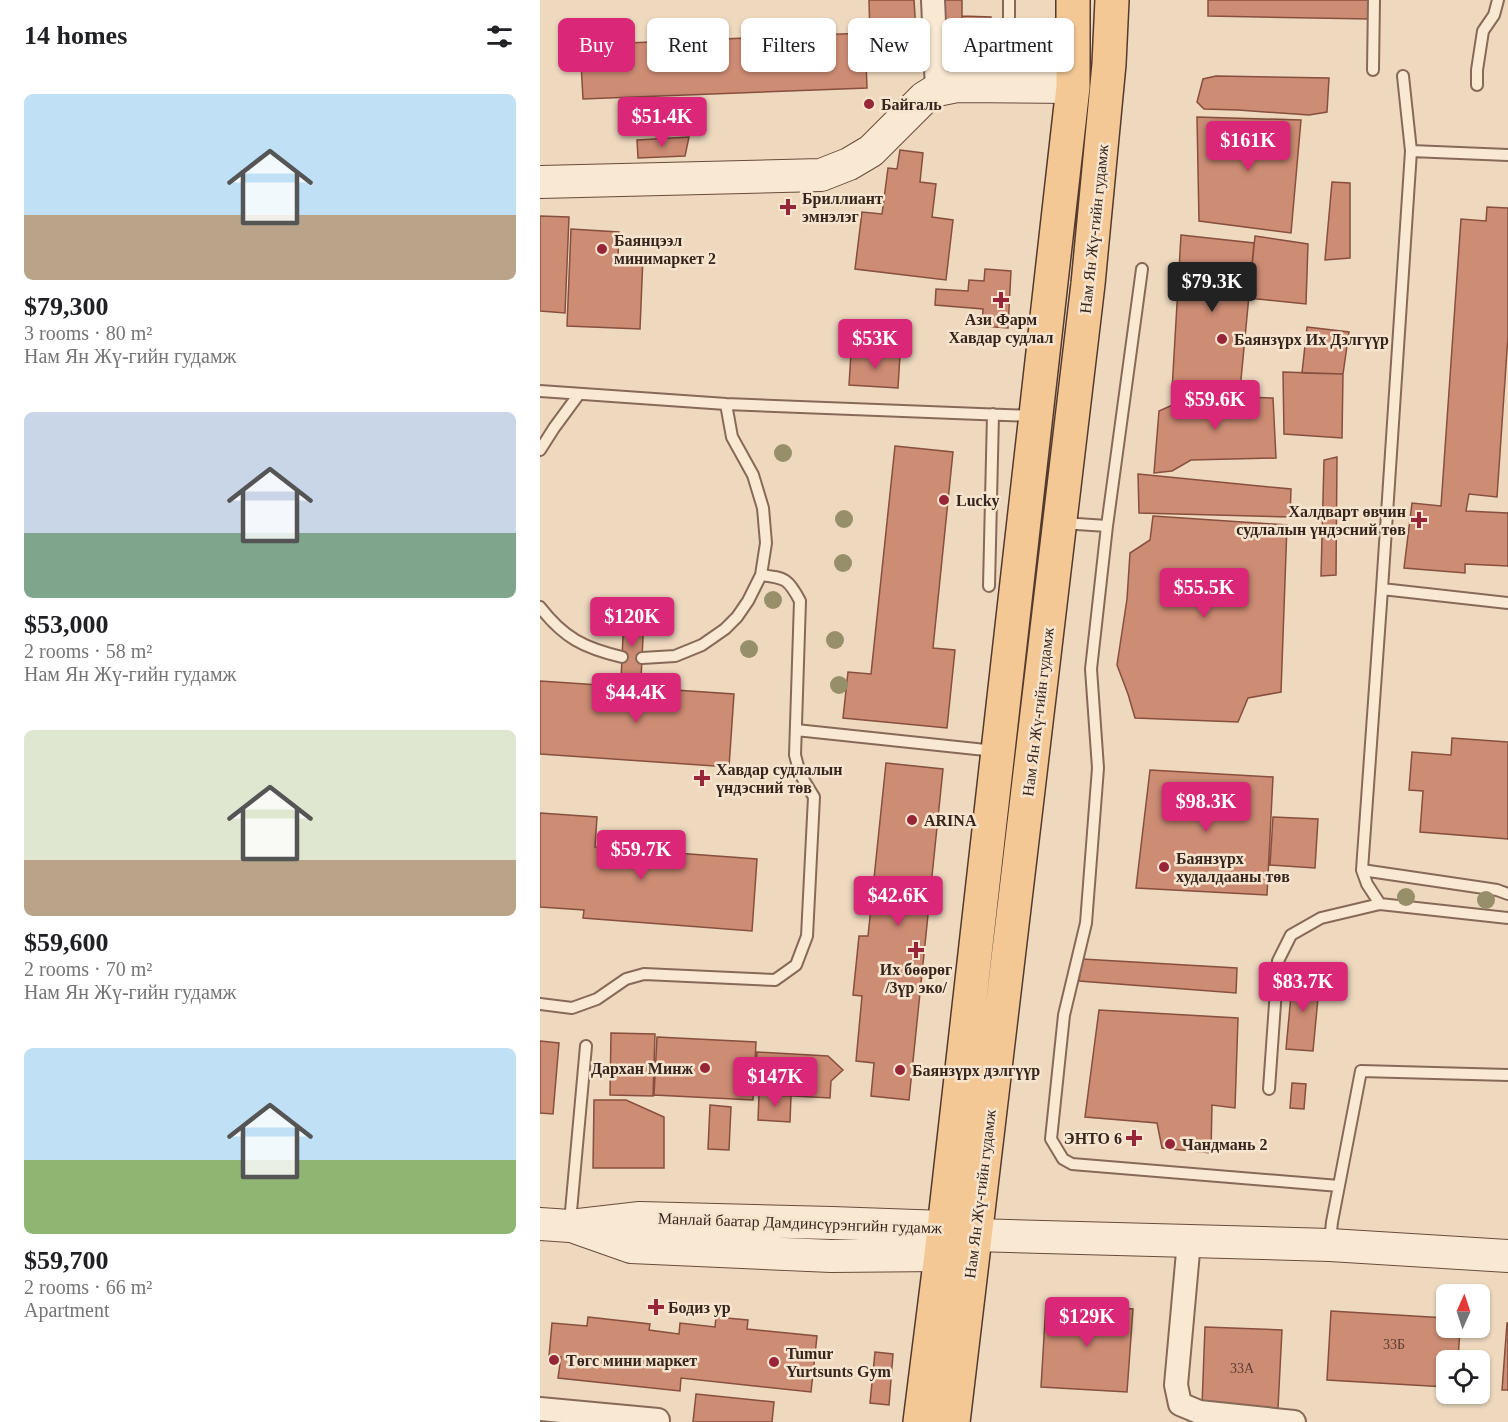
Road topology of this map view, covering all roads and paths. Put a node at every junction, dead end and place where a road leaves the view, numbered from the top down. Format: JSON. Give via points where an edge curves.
{"nodes":[{"id":1,"x":933,"y":0,"type":"edge"},
{"id":2,"x":1009,"y":0,"type":"edge"},
{"id":3,"x":1073,"y":0,"type":"edge"},
{"id":4,"x":1112,"y":0,"type":"edge"},
{"id":5,"x":1374,"y":0,"type":"edge"},
{"id":6,"x":1498,"y":0,"type":"edge"},
{"id":7,"x":1373,"y":70,"type":"dead end"},
{"id":8,"x":1403,"y":76,"type":"dead end"},
{"id":9,"x":1477,"y":85,"type":"dead end"},
{"id":10,"x":1009,"y":86,"type":"junction"},
{"id":11,"x":1073,"y":87,"type":"junction"},
{"id":12,"x":938,"y":90,"type":"junction"},
{"id":13,"x":1411,"y":151,"type":"junction"},
{"id":14,"x":1508,"y":155,"type":"edge"},
{"id":15,"x":540,"y":182,"type":"edge"},
{"id":16,"x":1142,"y":269,"type":"dead end"},
{"id":17,"x":540,"y":391,"type":"edge"},
{"id":18,"x":579,"y":394,"type":"junction"},
{"id":19,"x":726,"y":404,"type":"junction"},
{"id":20,"x":993,"y":414,"type":"junction"},
{"id":21,"x":1036,"y":416,"type":"junction"},
{"id":22,"x":540,"y":450,"type":"edge"},
{"id":23,"x":1061,"y":523,"type":"junction"},
{"id":24,"x":1107,"y":526,"type":"junction"},
{"id":25,"x":760,"y":575,"type":"junction"},
{"id":26,"x":989,"y":586,"type":"dead end"},
{"id":27,"x":1382,"y":589,"type":"junction"},
{"id":28,"x":1508,"y":603,"type":"edge"},
{"id":29,"x":540,"y":607,"type":"edge"},
{"id":30,"x":622,"y":657,"type":"dead end"},
{"id":31,"x":642,"y":658,"type":"dead end"},
{"id":32,"x":796,"y":730,"type":"junction"},
{"id":33,"x":998,"y":751,"type":"junction"},
{"id":34,"x":1362,"y":870,"type":"junction"},
{"id":35,"x":1508,"y":894,"type":"edge"},
{"id":36,"x":1380,"y":904,"type":"junction"},
{"id":37,"x":1508,"y":918,"type":"edge"},
{"id":38,"x":540,"y":1004,"type":"edge"},
{"id":39,"x":586,"y":1046,"type":"dead end"},
{"id":40,"x":1508,"y":1075,"type":"edge"},
{"id":41,"x":1269,"y":1089,"type":"dead end"},
{"id":42,"x":1339,"y":1186,"type":"junction"},
{"id":43,"x":555,"y":1225,"type":"edge"},
{"id":44,"x":975,"y":1235,"type":"junction"},
{"id":45,"x":942,"y":1241,"type":"junction"},
{"id":46,"x":1189,"y":1241,"type":"junction"},
{"id":47,"x":1330,"y":1245,"type":"junction"},
{"id":48,"x":1508,"y":1256,"type":"edge"},
{"id":49,"x":540,"y":1409,"type":"edge"},
{"id":50,"x":657,"y":1422,"type":"edge"},
{"id":51,"x":921,"y":1422,"type":"edge"},
{"id":52,"x":953,"y":1422,"type":"edge"},
{"id":53,"x":1294,"y":1422,"type":"edge"}],
"edges":[{"from":1,"to":12,"type":"street"},
{"from":2,"to":10,"type":"lane"},
{"from":3,"to":11,"type":"main road","name":"Нам Ян Жү-гийн гудамж"},
{"from":4,"to":23,"type":"main road","name":"Нам Ян Жү-гийн гудамж","via":[[1103,144]]},
{"from":5,"to":7,"type":"lane"},
{"from":6,"to":9,"type":"lane","via":[[1484,31]]},
{"from":8,"to":13,"type":"lane"},
{"from":10,"to":11,"type":"street"},
{"from":10,"to":12,"type":"street"},
{"from":11,"to":21,"type":"main road","name":"Нам Ян Жү-гийн гудамж"},
{"from":12,"to":15,"type":"street","via":[[924,98],[871,151],[821,175]]},
{"from":13,"to":14,"type":"lane"},
{"from":13,"to":27,"type":"lane"},
{"from":16,"to":24,"type":"lane"},
{"from":17,"to":18,"type":"lane"},
{"from":18,"to":19,"type":"lane"},
{"from":18,"to":22,"type":"lane"},
{"from":19,"to":20,"type":"lane"},
{"from":19,"to":25,"type":"lane","via":[[732,436],[753,475],[763,508],[766,543]]},
{"from":20,"to":21,"type":"lane"},
{"from":20,"to":26,"type":"lane"},
{"from":21,"to":33,"type":"main road","name":"Нам Ян Жү-гийн гудамж"},
{"from":23,"to":24,"type":"lane"},
{"from":23,"to":44,"type":"main road","name":"Нам Ян Жү-гийн гудамж"},
{"from":24,"to":42,"type":"lane","via":[[1091,669],[1098,768],[1086,923],[1064,1015],[1052,1139],[1063,1159],[1072,1164]]},
{"from":25,"to":31,"type":"lane","via":[[737,617],[702,645],[675,656]]},
{"from":25,"to":32,"type":"lane","via":[[783,578],[793,586],[800,601]]},
{"from":27,"to":28,"type":"lane"},
{"from":27,"to":34,"type":"lane"},
{"from":29,"to":30,"type":"lane","via":[[569,636]]},
{"from":32,"to":33,"type":"lane"},
{"from":32,"to":38,"type":"lane","via":[[795,754],[800,774],[814,797],[807,936],[796,965],[775,980],[644,974],[626,979],[597,999],[572,1008]]},
{"from":33,"to":45,"type":"main road","name":"Нам Ян Жү-гийн гудамж"},
{"from":34,"to":35,"type":"lane","via":[[1491,888]]},
{"from":34,"to":36,"type":"lane"},
{"from":36,"to":37,"type":"lane"},
{"from":36,"to":41,"type":"lane","via":[[1321,918],[1291,934],[1278,961]]},
{"from":39,"to":43,"type":"lane","via":[[572,1195]]},
{"from":40,"to":42,"type":"lane","via":[[1361,1071]]},
{"from":42,"to":47,"type":"lane"},
{"from":43,"to":45,"type":"street","name":"Манлай баатар Дамдинсүрэнгийн гудамж","via":[[640,1218]]},
{"from":44,"to":45,"type":"street","name":"Манлай баатар Дамдинсүрэнгийн гудамж"},
{"from":44,"to":46,"type":"street","name":"Манлай баатар Дамдинсүрэнгийн гудамж"},
{"from":44,"to":52,"type":"main road","name":"Нам Ян Жү-гийн гудамж"},
{"from":45,"to":51,"type":"main road","name":"Нам Ян Жү-гийн гудамж"},
{"from":46,"to":47,"type":"street","name":"Манлай баатар Дамдинсүрэнгийн гудамж"},
{"from":46,"to":53,"type":"street","via":[[1176,1385],[1179,1404],[1199,1412]]},
{"from":47,"to":48,"type":"street","name":"Манлай баатар Дамдинсүрэнгийн гудамж"},
{"from":49,"to":50,"type":"street"}]}
